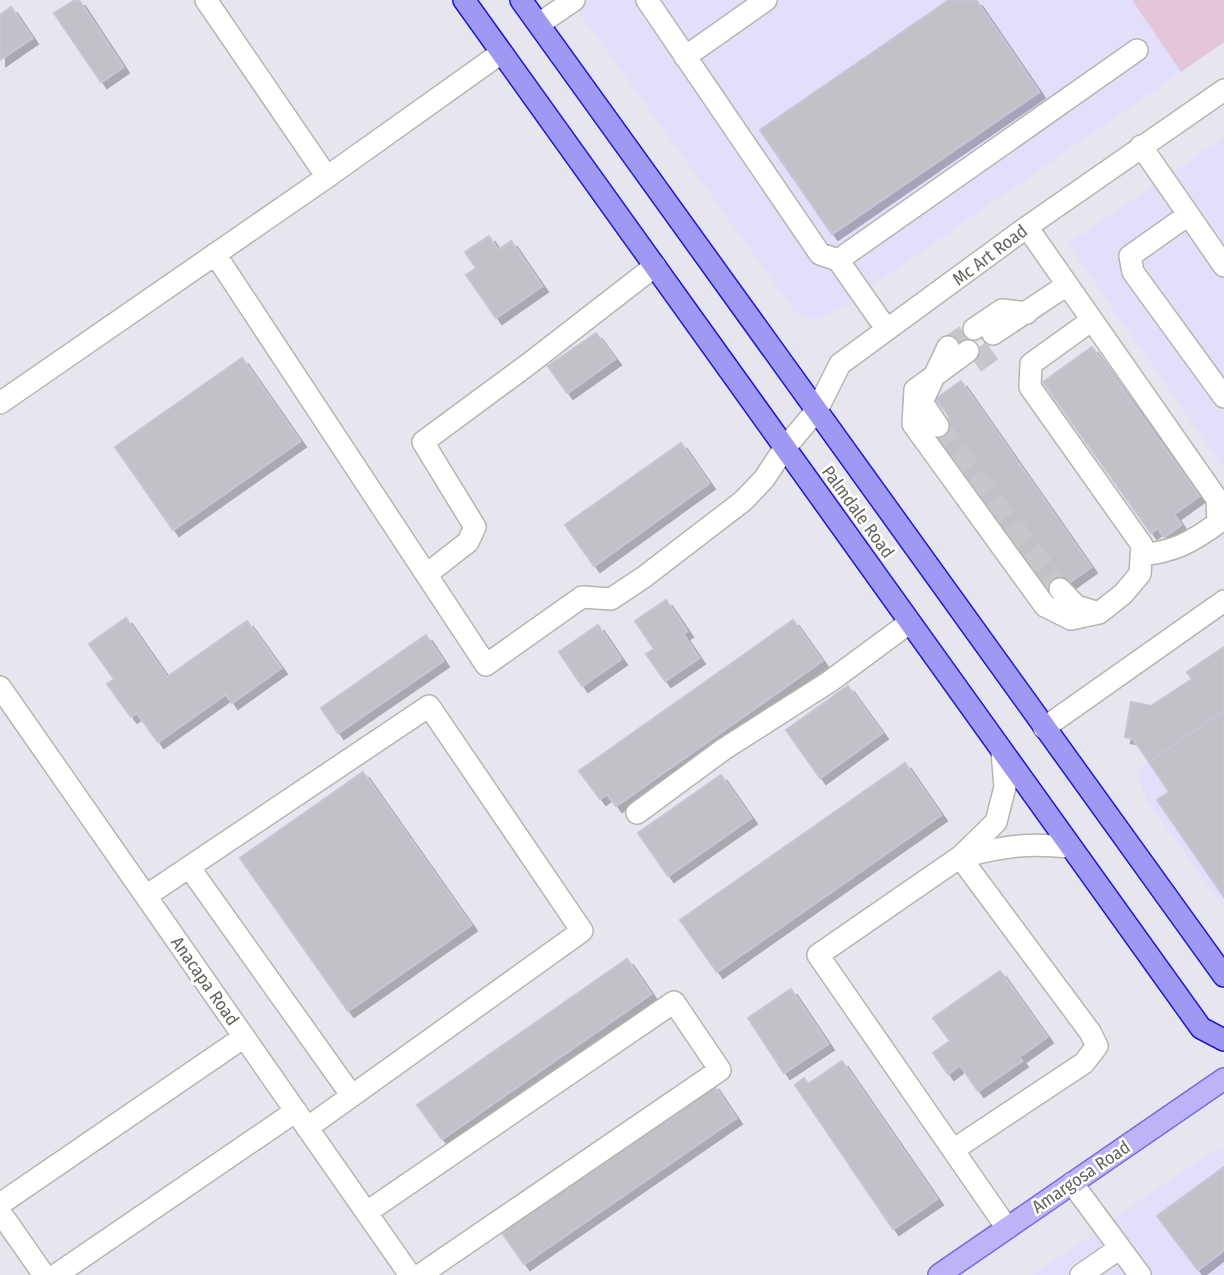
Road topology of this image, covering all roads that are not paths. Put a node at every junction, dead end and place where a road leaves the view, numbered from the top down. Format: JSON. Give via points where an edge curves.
{"nodes":[{"id":1,"x":206,"y":0,"type":"edge"},
{"id":2,"x":464,"y":0,"type":"edge"},
{"id":3,"x":521,"y":0,"type":"edge"},
{"id":4,"x":574,"y":0,"type":"edge"},
{"id":5,"x":647,"y":0,"type":"edge"},
{"id":6,"x":766,"y":0,"type":"edge"},
{"id":7,"x":539,"y":24,"type":"junction"},
{"id":8,"x":1137,"y":50,"type":"dead end"},
{"id":9,"x":501,"y":53,"type":"junction"},
{"id":10,"x":685,"y":57,"type":"junction"},
{"id":11,"x":1224,"y":90,"type":"edge"},
{"id":12,"x":1141,"y":146,"type":"junction"},
{"id":13,"x":327,"y":177,"type":"junction"},
{"id":14,"x":1188,"y":215,"type":"junction"},
{"id":15,"x":1027,"y":227,"type":"junction"},
{"id":16,"x":215,"y":254,"type":"junction"},
{"id":17,"x":838,"y":260,"type":"junction"},
{"id":18,"x":655,"y":265,"type":"junction"},
{"id":19,"x":1224,"y":266,"type":"edge"},
{"id":20,"x":1067,"y":285,"type":"junction"},
{"id":21,"x":1092,"y":320,"type":"junction"},
{"id":22,"x":887,"y":330,"type":"junction"},
{"id":23,"x":989,"y":336,"type":"tunnel mouth"},
{"id":24,"x":933,"y":377,"type":"junction"},
{"id":25,"x":1224,"y":397,"type":"edge"},
{"id":26,"x":0,"y":403,"type":"edge"},
{"id":27,"x":817,"y":410,"type":"junction"},
{"id":28,"x":938,"y":426,"type":"tunnel mouth"},
{"id":29,"x":784,"y":449,"type":"junction"},
{"id":30,"x":1221,"y":524,"type":"edge"},
{"id":31,"x":1141,"y":555,"type":"junction"},
{"id":32,"x":427,"y":574,"type":"junction"},
{"id":33,"x":1060,"y":589,"type":"tunnel mouth"},
{"id":34,"x":1224,"y":601,"type":"edge"},
{"id":35,"x":1099,"y":613,"type":"junction"},
{"id":36,"x":909,"y":623,"type":"junction"},
{"id":37,"x":0,"y":687,"type":"edge"},
{"id":38,"x":1044,"y":728,"type":"junction"},
{"id":39,"x":1002,"y":752,"type":"junction"},
{"id":40,"x":637,"y":813,"type":"dead end"},
{"id":41,"x":1070,"y":847,"type":"junction"},
{"id":42,"x":960,"y":857,"type":"junction"},
{"id":43,"x":189,"y":867,"type":"junction"},
{"id":44,"x":146,"y":896,"type":"junction"},
{"id":45,"x":1224,"y":976,"type":"edge"},
{"id":46,"x":244,"y":1037,"type":"junction"},
{"id":47,"x":1224,"y":1040,"type":"edge"},
{"id":48,"x":1224,"y":1079,"type":"edge"},
{"id":49,"x":352,"y":1096,"type":"junction"},
{"id":50,"x":302,"y":1120,"type":"junction"},
{"id":51,"x":953,"y":1150,"type":"junction"},
{"id":52,"x":1072,"y":1183,"type":"junction"},
{"id":53,"x":0,"y":1204,"type":"edge"},
{"id":54,"x":0,"y":1212,"type":"edge"},
{"id":55,"x":367,"y":1212,"type":"junction"},
{"id":56,"x":1007,"y":1228,"type":"junction"},
{"id":57,"x":1120,"y":1248,"type":"junction"},
{"id":58,"x":44,"y":1275,"type":"edge"},
{"id":59,"x":56,"y":1275,"type":"edge"},
{"id":60,"x":410,"y":1275,"type":"edge"},
{"id":61,"x":420,"y":1275,"type":"edge"},
{"id":62,"x":939,"y":1275,"type":"edge"},
{"id":63,"x":1081,"y":1275,"type":"edge"},
{"id":64,"x":1140,"y":1275,"type":"edge"}],
"edges":[{"from":1,"to":13,"type":"street"},
{"from":2,"to":9,"type":"highway","name":"Palmdale Road"},
{"from":3,"to":7,"type":"highway","name":"Palmdale Road"},
{"from":4,"to":7,"type":"street"},
{"from":5,"to":10,"type":"street"},
{"from":6,"to":10,"type":"street"},
{"from":7,"to":27,"type":"highway","name":"Palmdale Road"},
{"from":8,"to":17,"type":"street"},
{"from":9,"to":13,"type":"street"},
{"from":9,"to":18,"type":"highway","name":"Palmdale Road"},
{"from":10,"to":17,"type":"street","via":[[820,254]]},
{"from":11,"to":12,"type":"street","name":"Mc Art Road"},
{"from":12,"to":14,"type":"street"},
{"from":12,"to":15,"type":"street","name":"Mc Art Road"},
{"from":13,"to":16,"type":"street"},
{"from":14,"to":19,"type":"street"},
{"from":14,"to":25,"type":"street","via":[[1130,256],[1133,272]]},
{"from":15,"to":20,"type":"street"},
{"from":15,"to":22,"type":"street","name":"Mc Art Road"},
{"from":16,"to":26,"type":"street"},
{"from":16,"to":32,"type":"street"},
{"from":17,"to":22,"type":"street"},
{"from":18,"to":29,"type":"highway","name":"Palmdale Road"},
{"from":18,"to":32,"type":"street","via":[[423,442],[475,527],[468,542]]},
{"from":20,"to":21,"type":"street"},
{"from":20,"to":23,"type":"street"},
{"from":21,"to":30,"type":"street","via":[[1217,499]]},
{"from":21,"to":31,"type":"street","via":[[1031,364],[1030,387],[1142,545]]},
{"from":22,"to":27,"type":"street","name":"Mc Art Road","via":[[840,364]]},
{"from":24,"to":24,"type":"street","via":[[961,373],[963,354]]},
{"from":24,"to":28,"type":"street","via":[[922,402]]},
{"from":24,"to":35,"type":"street","via":[[915,390],[913,424],[1045,606],[1071,619]]},
{"from":27,"to":29,"type":"street","name":"Mc Art Road"},
{"from":27,"to":38,"type":"highway","name":"Palmdale Road"},
{"from":29,"to":32,"type":"street","name":"Mc Art Road","via":[[743,501],[645,577],[611,599],[582,597],[486,665]]},
{"from":29,"to":36,"type":"highway","name":"Palmdale Road"},
{"from":30,"to":31,"type":"street","via":[[1165,553]]},
{"from":31,"to":35,"type":"street","via":[[1140,574]]},
{"from":33,"to":35,"type":"street","via":[[1076,606]]},
{"from":34,"to":38,"type":"street"},
{"from":36,"to":39,"type":"highway","name":"Palmdale Road"},
{"from":36,"to":40,"type":"street"},
{"from":37,"to":44,"type":"street","name":"Anacapa Road"},
{"from":38,"to":45,"type":"highway","name":"Palmdale Road"},
{"from":39,"to":41,"type":"highway","name":"Palmdale Road"},
{"from":39,"to":42,"type":"street","via":[[1005,787],[996,822]]},
{"from":41,"to":42,"type":"street","via":[[1004,846]]},
{"from":41,"to":47,"type":"highway","name":"Palmdale Road","via":[[1201,1028]]},
{"from":42,"to":51,"type":"street","via":[[818,955]]},
{"from":42,"to":51,"type":"street","via":[[1097,1046],[1084,1063]]},
{"from":43,"to":44,"type":"street"},
{"from":43,"to":49,"type":"street"},
{"from":43,"to":49,"type":"street","via":[[429,705],[582,931]]},
{"from":44,"to":46,"type":"street","name":"Anacapa Road"},
{"from":46,"to":50,"type":"street","name":"Anacapa Road"},
{"from":46,"to":53,"type":"street"},
{"from":48,"to":52,"type":"main road","name":"Amargosa Road"},
{"from":49,"to":50,"type":"street"},
{"from":50,"to":55,"type":"street","name":"Anacapa Road"},
{"from":50,"to":59,"type":"street"},
{"from":51,"to":56,"type":"street"},
{"from":52,"to":56,"type":"main road","name":"Amargosa Road"},
{"from":52,"to":57,"type":"street"},
{"from":54,"to":58,"type":"street"},
{"from":55,"to":60,"type":"street","name":"Anacapa Road"},
{"from":55,"to":61,"type":"street","via":[[674,1002],[720,1070]]},
{"from":56,"to":62,"type":"main road","name":"Amargosa Road"},
{"from":57,"to":63,"type":"street"},
{"from":57,"to":64,"type":"street"}]}
